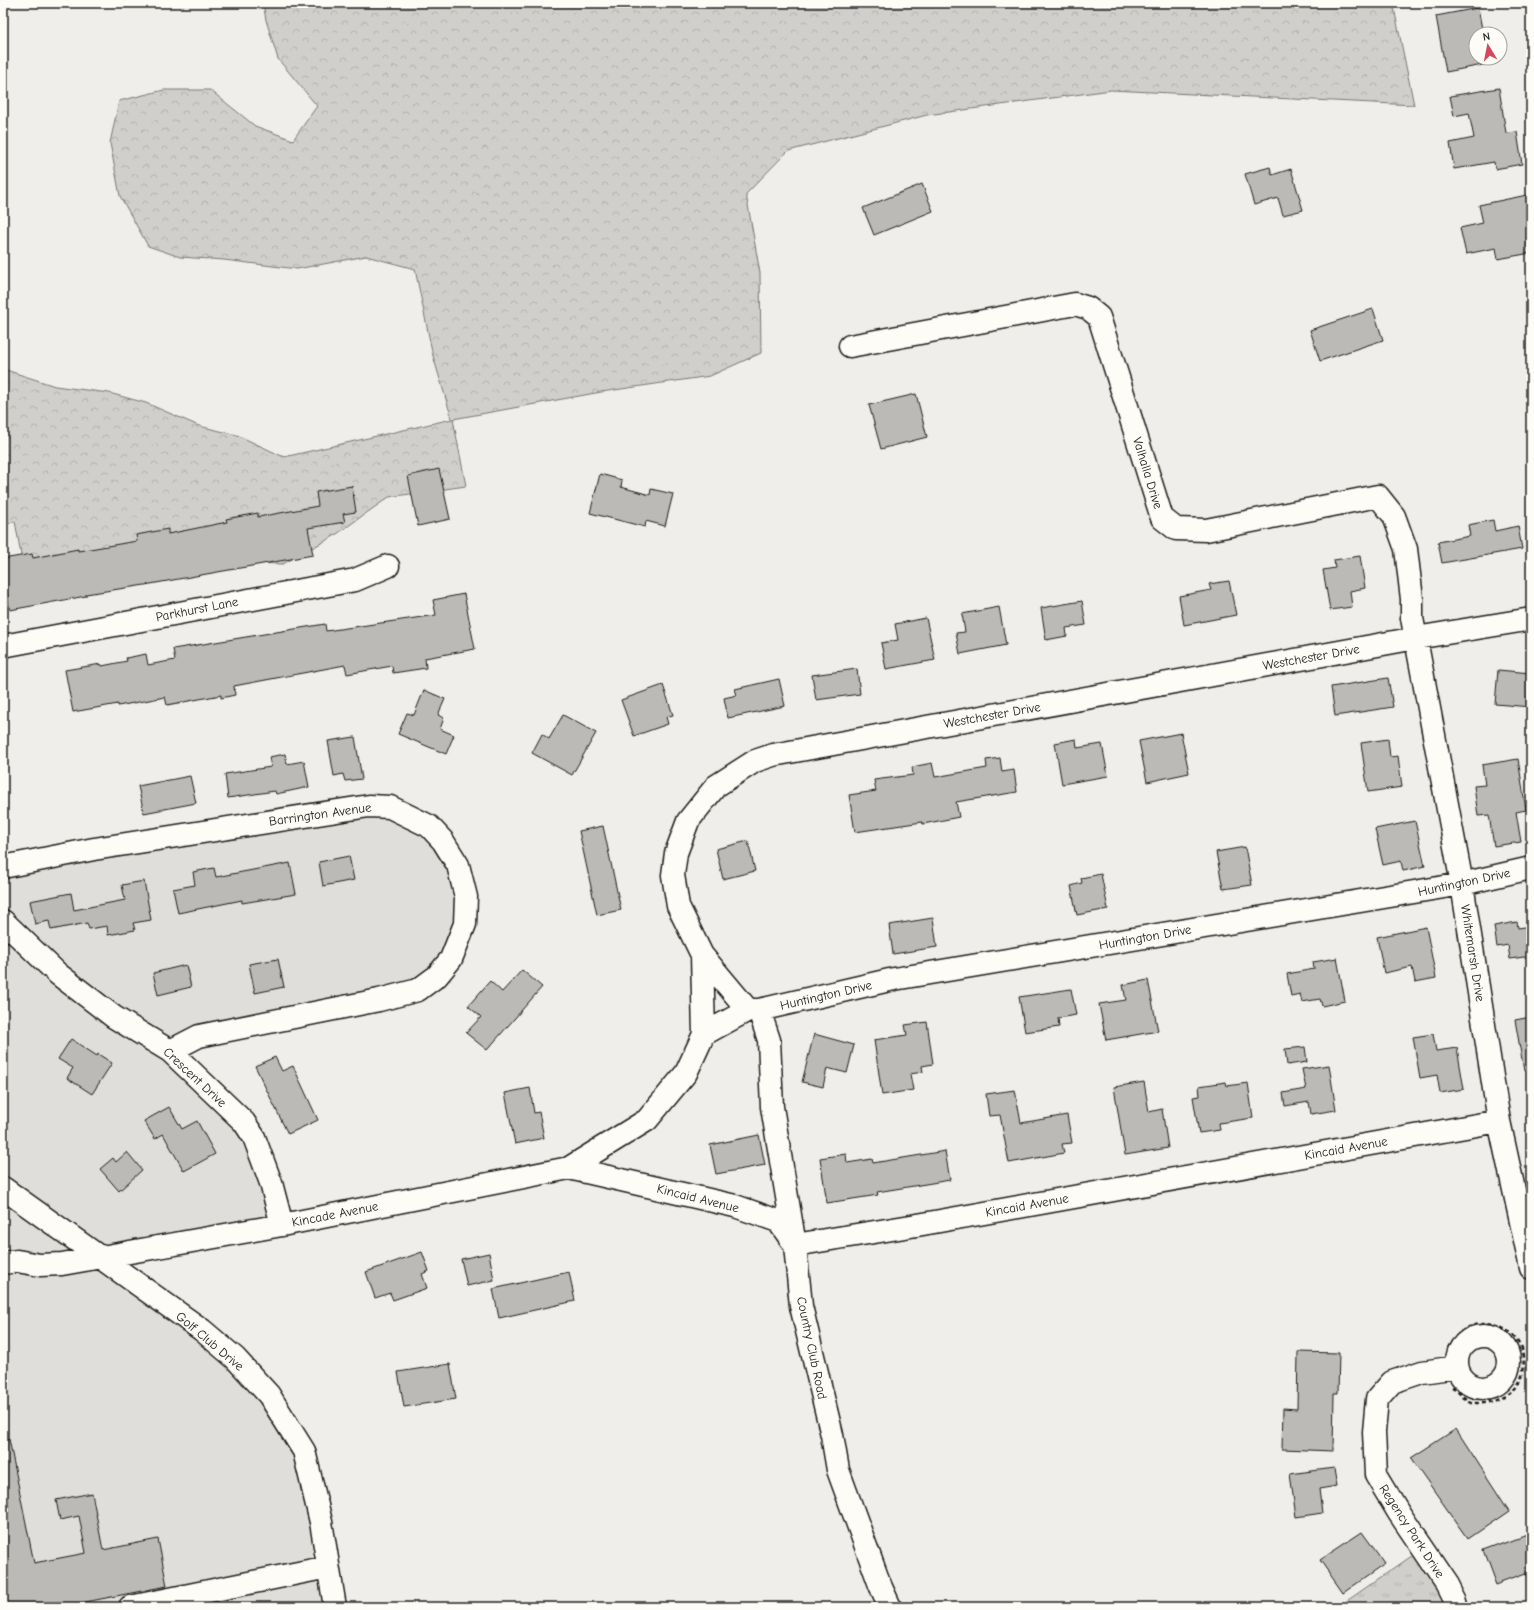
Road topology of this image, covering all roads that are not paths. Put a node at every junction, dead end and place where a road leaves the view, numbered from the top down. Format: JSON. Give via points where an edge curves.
{"nodes":[{"id":1,"x":850,"y":346,"type":"dead end"},
{"id":2,"x":388,"y":566,"type":"dead end"},
{"id":3,"x":1531,"y":619,"type":"edge"},
{"id":4,"x":1416,"y":638,"type":"junction"},
{"id":5,"x":3,"y":646,"type":"edge"},
{"id":6,"x":3,"y":867,"type":"edge"},
{"id":7,"x":1531,"y":868,"type":"edge"},
{"id":8,"x":1462,"y":884,"type":"junction"},
{"id":9,"x":3,"y":921,"type":"edge"},
{"id":10,"x":702,"y":955,"type":"junction"},
{"id":11,"x":753,"y":1010,"type":"junction"},
{"id":12,"x":704,"y":1034,"type":"junction"},
{"id":13,"x":170,"y":1051,"type":"junction"},
{"id":14,"x":1499,"y":1121,"type":"junction"},
{"id":15,"x":569,"y":1168,"type":"junction"},
{"id":16,"x":3,"y":1188,"type":"edge"},
{"id":17,"x":282,"y":1225,"type":"junction"},
{"id":18,"x":795,"y":1245,"type":"junction"},
{"id":19,"x":100,"y":1258,"type":"junction"},
{"id":20,"x":3,"y":1263,"type":"edge"},
{"id":21,"x":1531,"y":1268,"type":"edge"},
{"id":22,"x":1451,"y":1369,"type":"road end"},
{"id":23,"x":328,"y":1566,"type":"junction"},
{"id":24,"x":130,"y":1607,"type":"edge"},
{"id":25,"x":336,"y":1607,"type":"edge"},
{"id":26,"x":890,"y":1607,"type":"edge"},
{"id":27,"x":1456,"y":1607,"type":"edge"}],
"edges":[{"from":1,"to":4,"type":"street","name":"Valhalla Drive","via":[[1075,304],[1088,308],[1099,318],[1162,518],[1176,529],[1206,530],[1378,496],[1394,516],[1406,548]]},
{"from":2,"to":5,"type":"street","name":"Parkhurst Lane","via":[[355,580]]},
{"from":3,"to":4,"type":"street","name":"Westchester Drive"},
{"from":4,"to":8,"type":"street","name":"Whitemarsh Drive"},
{"from":4,"to":10,"type":"street","name":"Westchester Drive","via":[[773,755],[755,761],[716,786],[688,822],[676,853],[673,875],[678,906]]},
{"from":6,"to":13,"type":"street","name":"Barrington Avenue","via":[[94,849],[368,806],[390,807],[429,826],[443,841],[458,865],[466,897],[465,924],[451,959],[436,976],[418,990],[199,1036]]},
{"from":7,"to":8,"type":"street","name":"Huntington Drive"},
{"from":8,"to":11,"type":"street","name":"Huntington Drive","via":[[894,979]]},
{"from":8,"to":14,"type":"street","name":"Whitemarsh Drive"},
{"from":9,"to":13,"type":"street","name":"Crescent Drive","via":[[58,974],[114,1017]]},
{"from":10,"to":11,"type":"street","name":"Westchester Drive"},
{"from":10,"to":12,"type":"street"},
{"from":11,"to":12,"type":"street","name":"Huntington Drive"},
{"from":11,"to":18,"type":"street","name":"Country Club Road","via":[[769,1040],[772,1107]]},
{"from":12,"to":15,"type":"street","via":[[686,1073],[647,1120]]},
{"from":13,"to":17,"type":"street","name":"Crescent Drive","via":[[244,1122],[254,1137],[271,1183]]},
{"from":14,"to":18,"type":"street","name":"Kincaid Avenue"},
{"from":14,"to":21,"type":"street","name":"Whitemarsh Drive"},
{"from":15,"to":17,"type":"street","name":"Kincade Avenue"},
{"from":15,"to":18,"type":"street","name":"Kincaid Avenue","via":[[735,1206],[778,1221]]},
{"from":16,"to":19,"type":"street","name":"Golf Club Drive"},
{"from":17,"to":19,"type":"street","name":"Kincade Avenue"},
{"from":18,"to":26,"type":"street","name":"Country Club Road","via":[[801,1306],[838,1470]]},
{"from":19,"to":20,"type":"street","name":"Kincade Avenue","via":[[62,1264],[40,1265],[16,1260]]},
{"from":19,"to":23,"type":"street","name":"Golf Club Drive","via":[[202,1330],[235,1358],[269,1394],[304,1451],[321,1522]]},
{"from":22,"to":27,"type":"street","name":"Regency Park Drive","via":[[1422,1372],[1392,1382],[1378,1399],[1374,1432],[1376,1475],[1447,1584]]},
{"from":23,"to":24,"type":"street"},
{"from":23,"to":25,"type":"street","name":"Golf Club Drive"}]}
